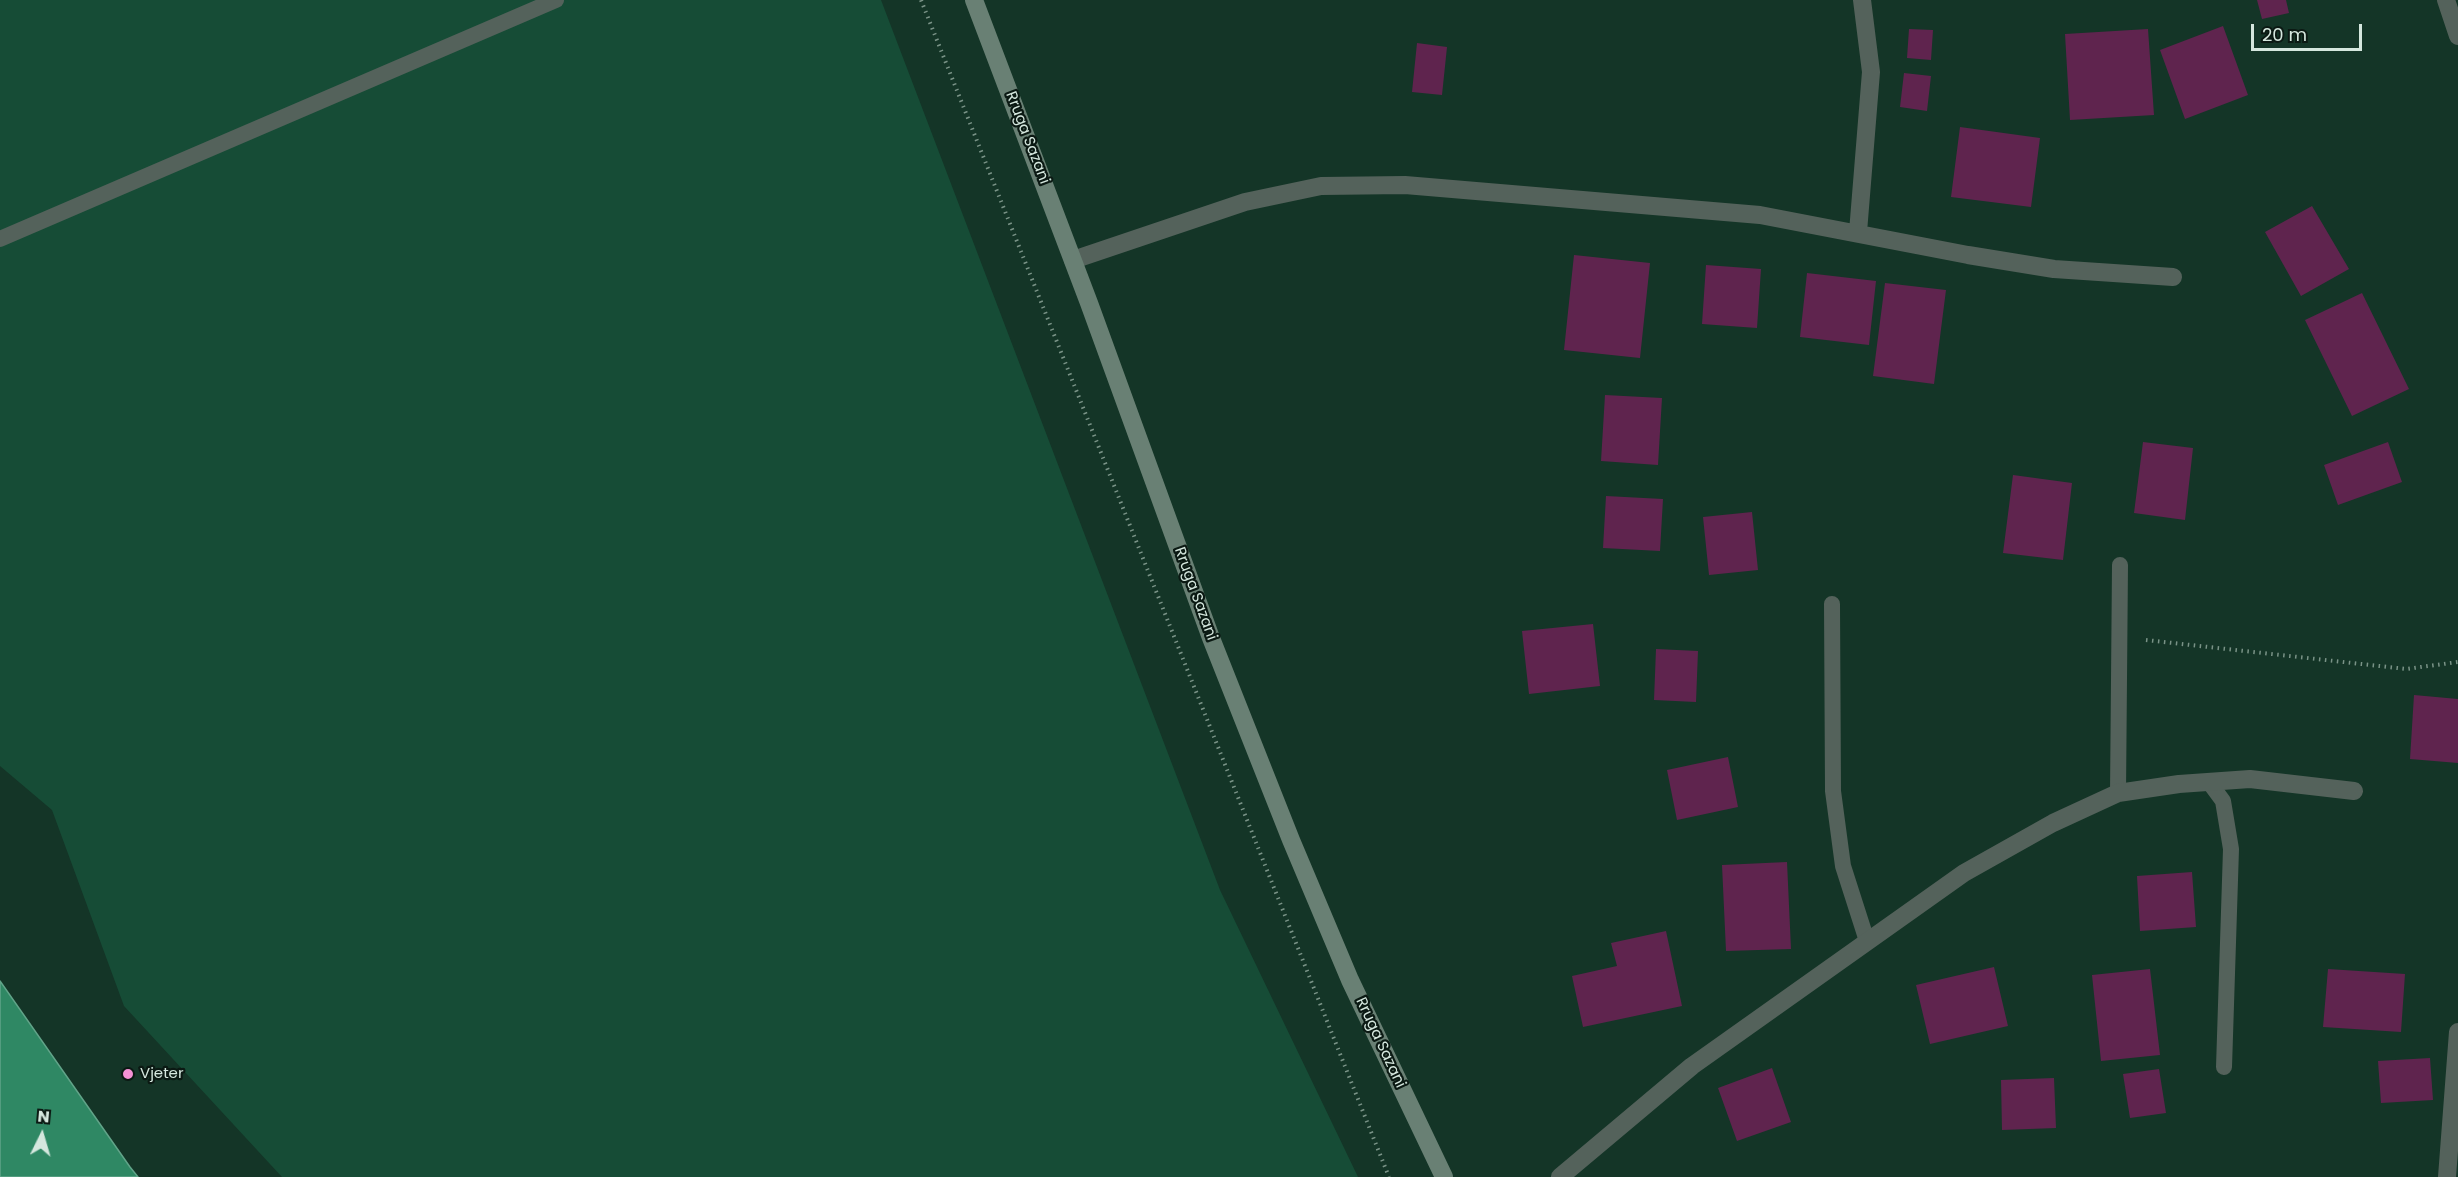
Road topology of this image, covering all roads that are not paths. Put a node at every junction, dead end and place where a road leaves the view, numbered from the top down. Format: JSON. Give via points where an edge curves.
{"nodes":[{"id":1,"x":556,"y":0,"type":"edge"},
{"id":2,"x":974,"y":0,"type":"edge"},
{"id":3,"x":1862,"y":0,"type":"edge"},
{"id":4,"x":2446,"y":0,"type":"edge"},
{"id":5,"x":2458,"y":36,"type":"edge"},
{"id":6,"x":1858,"y":232,"type":"junction"},
{"id":7,"x":0,"y":239,"type":"edge"},
{"id":8,"x":1073,"y":260,"type":"junction"},
{"id":9,"x":2173,"y":277,"type":"dead end"},
{"id":10,"x":2120,"y":565,"type":"dead end"},
{"id":11,"x":1832,"y":603,"type":"dead end"},
{"id":12,"x":2210,"y":782,"type":"junction"},
{"id":13,"x":2354,"y":790,"type":"dead end"},
{"id":14,"x":2118,"y":794,"type":"junction"},
{"id":15,"x":1867,"y":941,"type":"junction"},
{"id":16,"x":2458,"y":1032,"type":"edge"},
{"id":17,"x":2224,"y":1067,"type":"dead end"},
{"id":18,"x":1444,"y":1177,"type":"edge"},
{"id":19,"x":1560,"y":1177,"type":"edge"},
{"id":20,"x":2447,"y":1177,"type":"edge"}],
"edges":[{"from":1,"to":7,"type":"lane"},
{"from":2,"to":8,"type":"main road","name":"Rruga Sazani"},
{"from":3,"to":6,"type":"street","via":[[1871,72]]},
{"from":4,"to":5,"type":"street"},
{"from":6,"to":8,"type":"street","via":[[1760,215],[1405,185],[1321,186],[1245,202]]},
{"from":6,"to":9,"type":"street","via":[[2054,269]]},
{"from":8,"to":18,"type":"main road","name":"Rruga Sazani","via":[[1211,638],[1287,829],[1350,980]]},
{"from":10,"to":14,"type":"lane"},
{"from":11,"to":15,"type":"lane","via":[[1833,791],[1843,866]]},
{"from":12,"to":13,"type":"street","via":[[2250,779]]},
{"from":12,"to":14,"type":"street"},
{"from":12,"to":17,"type":"lane","via":[[2223,801],[2231,849]]},
{"from":14,"to":15,"type":"street","via":[[2053,823],[1964,873]]},
{"from":15,"to":19,"type":"street","via":[[1692,1066]]},
{"from":16,"to":20,"type":"street"}]}
